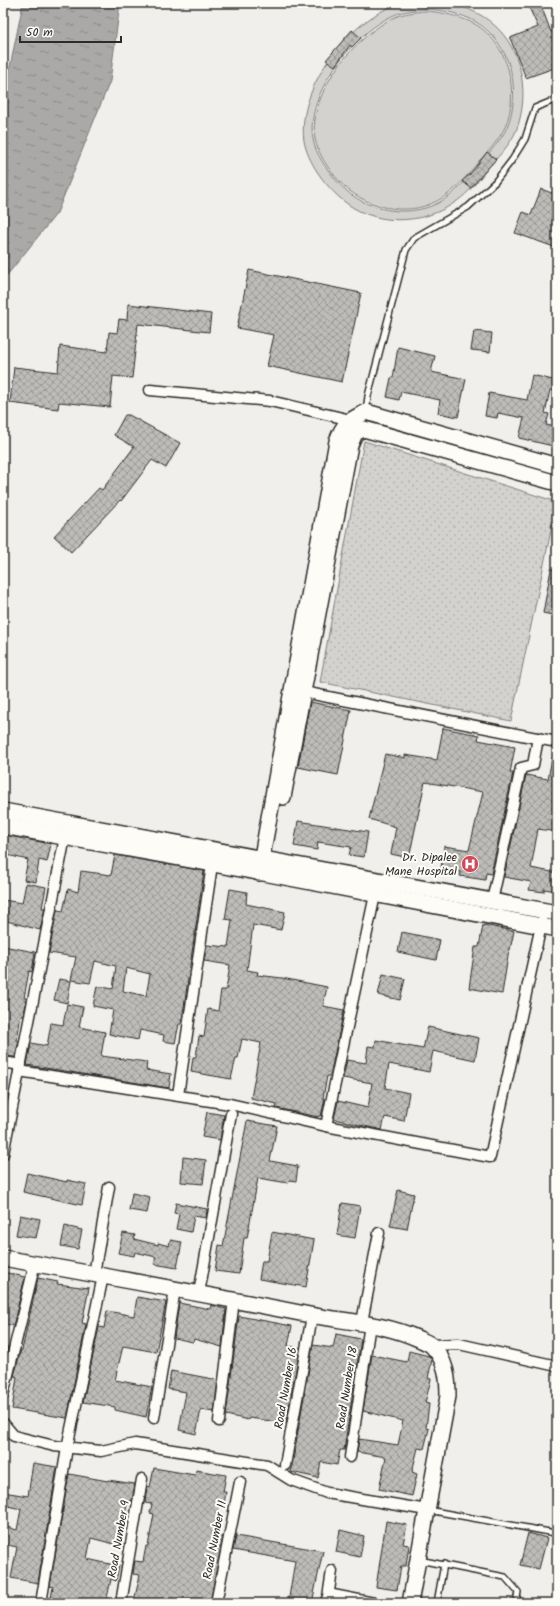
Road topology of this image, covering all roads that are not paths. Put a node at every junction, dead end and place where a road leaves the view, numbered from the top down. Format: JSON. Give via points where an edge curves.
{"nodes":[{"id":1,"x":557,"y":99,"type":"edge"},
{"id":2,"x":150,"y":390,"type":"dead end"},
{"id":3,"x":362,"y":420,"type":"junction"},
{"id":4,"x":472,"y":442,"type":"junction"},
{"id":5,"x":468,"y":458,"type":"junction"},
{"id":6,"x":557,"y":466,"type":"edge"},
{"id":7,"x":557,"y":483,"type":"edge"},
{"id":8,"x":303,"y":692,"type":"junction"},
{"id":9,"x":538,"y":738,"type":"junction"},
{"id":10,"x":557,"y":742,"type":"edge"},
{"id":11,"x":3,"y":811,"type":"edge"},
{"id":12,"x":3,"y":826,"type":"edge"},
{"id":13,"x":65,"y":837,"type":"junction"},
{"id":14,"x":214,"y":857,"type":"junction"},
{"id":15,"x":265,"y":866,"type":"junction"},
{"id":16,"x":378,"y":880,"type":"junction"},
{"id":17,"x":376,"y":895,"type":"junction"},
{"id":18,"x":492,"y":901,"type":"junction"},
{"id":19,"x":551,"y":912,"type":"edge"},
{"id":20,"x":541,"y":926,"type":"junction"},
{"id":21,"x":557,"y":929,"type":"edge"},
{"id":22,"x":3,"y":1062,"type":"edge"},
{"id":23,"x":20,"y":1068,"type":"junction"},
{"id":24,"x":178,"y":1095,"type":"junction"},
{"id":25,"x":231,"y":1114,"type":"dead end"},
{"id":26,"x":326,"y":1126,"type":"junction"},
{"id":27,"x":3,"y":1154,"type":"edge"},
{"id":28,"x":109,"y":1187,"type":"dead end"},
{"id":29,"x":379,"y":1233,"type":"dead end"},
{"id":30,"x":3,"y":1258,"type":"edge"},
{"id":31,"x":35,"y":1263,"type":"junction"},
{"id":32,"x":98,"y":1275,"type":"junction"},
{"id":33,"x":175,"y":1289,"type":"junction"},
{"id":34,"x":199,"y":1293,"type":"junction"},
{"id":35,"x":234,"y":1300,"type":"junction"},
{"id":36,"x":312,"y":1316,"type":"junction"},
{"id":37,"x":366,"y":1323,"type":"junction"},
{"id":38,"x":432,"y":1345,"type":"junction"},
{"id":39,"x":557,"y":1366,"type":"edge"},
{"id":40,"x":3,"y":1395,"type":"edge"},
{"id":41,"x":154,"y":1418,"type":"dead end"},
{"id":42,"x":219,"y":1421,"type":"dead end"},
{"id":43,"x":3,"y":1423,"type":"edge"},
{"id":44,"x":67,"y":1448,"type":"junction"},
{"id":45,"x":350,"y":1457,"type":"dead end"},
{"id":46,"x":285,"y":1465,"type":"dead end"},
{"id":47,"x":142,"y":1479,"type":"dead end"},
{"id":48,"x":240,"y":1482,"type":"dead end"},
{"id":49,"x":427,"y":1510,"type":"junction"},
{"id":50,"x":555,"y":1534,"type":"dead end"},
{"id":51,"x":418,"y":1559,"type":"junction"},
{"id":52,"x":444,"y":1564,"type":"junction"},
{"id":53,"x":332,"y":1571,"type":"dead end"},
{"id":54,"x":326,"y":1600,"type":"edge"},
{"id":55,"x":42,"y":1603,"type":"edge"},
{"id":56,"x":121,"y":1603,"type":"edge"},
{"id":57,"x":216,"y":1603,"type":"edge"},
{"id":58,"x":374,"y":1603,"type":"edge"},
{"id":59,"x":410,"y":1603,"type":"edge"},
{"id":60,"x":437,"y":1603,"type":"edge"},
{"id":61,"x":516,"y":1603,"type":"edge"}],
"edges":[{"from":1,"to":3,"type":"lane","via":[[536,108],[525,139],[495,182],[468,207],[414,238],[406,250]]},
{"from":2,"to":3,"type":"street","via":[[270,401]]},
{"from":3,"to":4,"type":"street"},
{"from":3,"to":5,"type":"street"},
{"from":3,"to":8,"type":"street","via":[[350,445]]},
{"from":3,"to":15,"type":"street","via":[[343,427],[337,442]]},
{"from":4,"to":5,"type":"street"},
{"from":4,"to":6,"type":"street"},
{"from":5,"to":7,"type":"street"},
{"from":8,"to":9,"type":"street"},
{"from":8,"to":15,"type":"street"},
{"from":9,"to":10,"type":"street"},
{"from":9,"to":18,"type":"street","via":[[533,765],[521,768]]},
{"from":11,"to":14,"type":"street"},
{"from":12,"to":13,"type":"street"},
{"from":13,"to":14,"type":"street"},
{"from":13,"to":23,"type":"street"},
{"from":14,"to":15,"type":"street"},
{"from":14,"to":24,"type":"street"},
{"from":15,"to":16,"type":"street"},
{"from":15,"to":17,"type":"street"},
{"from":16,"to":17,"type":"street"},
{"from":16,"to":18,"type":"street"},
{"from":17,"to":20,"type":"street"},
{"from":17,"to":26,"type":"street"},
{"from":18,"to":19,"type":"street"},
{"from":19,"to":20,"type":"street"},
{"from":20,"to":21,"type":"street"},
{"from":20,"to":26,"type":"street","via":[[490,1157]]},
{"from":22,"to":23,"type":"street"},
{"from":23,"to":24,"type":"street"},
{"from":23,"to":27,"type":"street"},
{"from":24,"to":26,"type":"street"},
{"from":25,"to":34,"type":"street"},
{"from":28,"to":32,"type":"street"},
{"from":29,"to":37,"type":"street","name":"Road Number 18"},
{"from":30,"to":31,"type":"street"},
{"from":31,"to":32,"type":"street"},
{"from":31,"to":40,"type":"street"},
{"from":32,"to":33,"type":"street"},
{"from":32,"to":44,"type":"street"},
{"from":33,"to":34,"type":"street"},
{"from":33,"to":41,"type":"street"},
{"from":34,"to":35,"type":"street"},
{"from":35,"to":36,"type":"street"},
{"from":35,"to":42,"type":"street"},
{"from":36,"to":37,"type":"street"},
{"from":36,"to":46,"type":"street","name":"Road Number 16","via":[[302,1386]]},
{"from":37,"to":38,"type":"street","via":[[409,1335]]},
{"from":37,"to":45,"type":"street","name":"Road Number 18"},
{"from":38,"to":39,"type":"street","via":[[460,1344]]},
{"from":38,"to":49,"type":"street","via":[[444,1362],[448,1396]]},
{"from":43,"to":44,"type":"street","via":[[14,1436]]},
{"from":44,"to":49,"type":"street","via":[[101,1452],[135,1444],[267,1465],[291,1480],[327,1493]]},
{"from":44,"to":55,"type":"street"},
{"from":47,"to":56,"type":"street","name":"Road Number 9"},
{"from":48,"to":57,"type":"street","name":"Road Number 11"},
{"from":49,"to":50,"type":"lane"},
{"from":49,"to":51,"type":"street"},
{"from":51,"to":52,"type":"lane"},
{"from":51,"to":59,"type":"street"},
{"from":52,"to":60,"type":"lane"},
{"from":52,"to":61,"type":"lane","via":[[504,1577],[518,1592]]},
{"from":53,"to":54,"type":"street"},
{"from":54,"to":58,"type":"street","via":[[333,1595]]}]}
